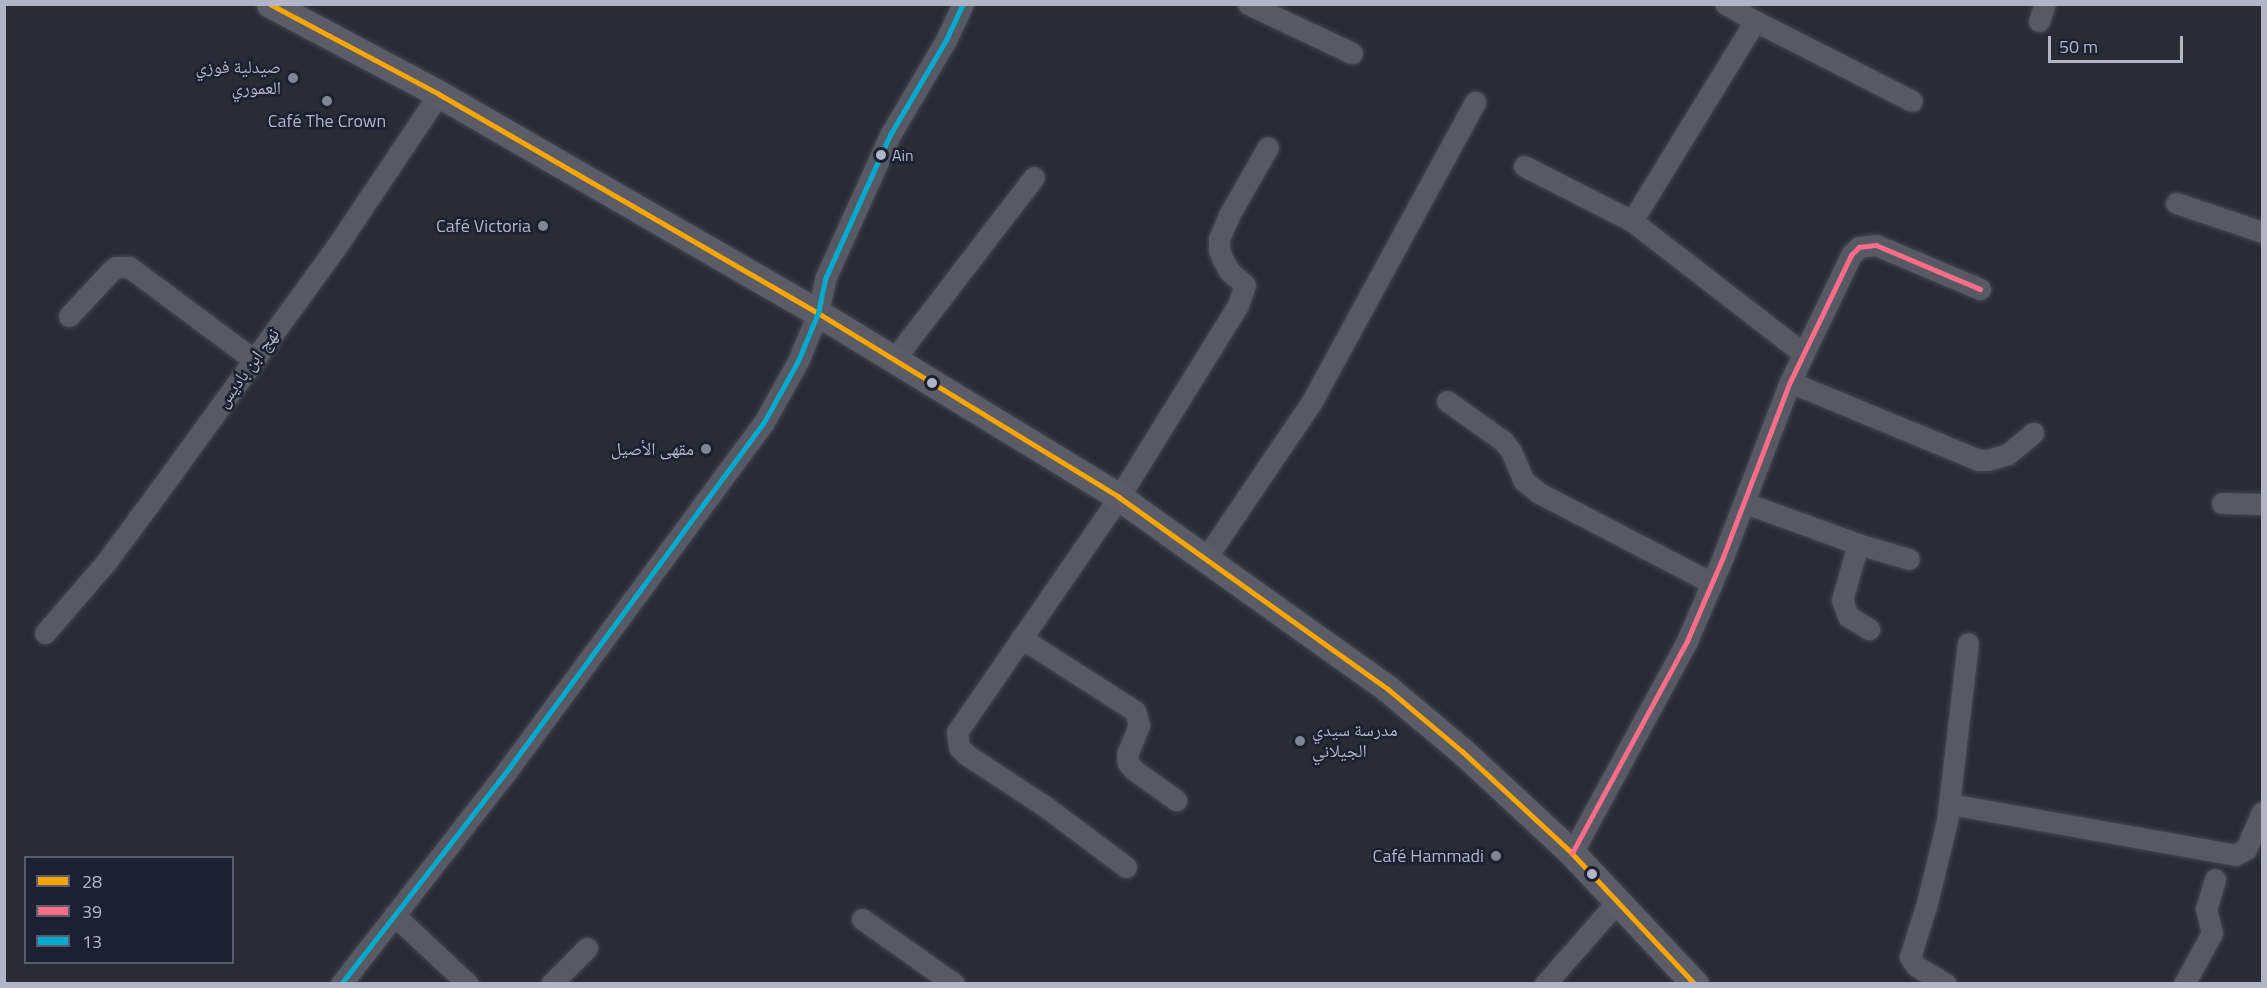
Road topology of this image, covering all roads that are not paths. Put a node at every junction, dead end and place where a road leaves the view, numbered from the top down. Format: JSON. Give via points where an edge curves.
{"nodes":[{"id":1,"x":270,"y":4,"type":"edge"},
{"id":2,"x":963,"y":4,"type":"edge"},
{"id":3,"x":1248,"y":4,"type":"edge"},
{"id":4,"x":1725,"y":4,"type":"edge"},
{"id":5,"x":1755,"y":21,"type":"junction"},
{"id":6,"x":1352,"y":53,"type":"dead end"},
{"id":7,"x":439,"y":94,"type":"junction"},
{"id":8,"x":1912,"y":101,"type":"dead end"},
{"id":9,"x":1475,"y":102,"type":"dead end"},
{"id":10,"x":1268,"y":147,"type":"dead end"},
{"id":11,"x":1524,"y":166,"type":"dead end"},
{"id":12,"x":1034,"y":177,"type":"dead end"},
{"id":13,"x":2176,"y":203,"type":"dead end"},
{"id":14,"x":1632,"y":221,"type":"junction"},
{"id":15,"x":2262,"y":232,"type":"edge"},
{"id":16,"x":1980,"y":289,"type":"dead end"},
{"id":17,"x":818,"y":313,"type":"junction"},
{"id":18,"x":69,"y":316,"type":"dead end"},
{"id":19,"x":1803,"y":353,"type":"junction"},
{"id":20,"x":895,"y":358,"type":"junction"},
{"id":21,"x":254,"y":360,"type":"junction"},
{"id":22,"x":1790,"y":382,"type":"junction"},
{"id":23,"x":1447,"y":401,"type":"dead end"},
{"id":24,"x":2033,"y":434,"type":"dead end"},
{"id":25,"x":1119,"y":497,"type":"junction"},
{"id":26,"x":1745,"y":503,"type":"junction"},
{"id":27,"x":2223,"y":503,"type":"dead end"},
{"id":28,"x":2262,"y":504,"type":"edge"},
{"id":29,"x":1858,"y":544,"type":"junction"},
{"id":30,"x":1206,"y":558,"type":"junction"},
{"id":31,"x":1909,"y":559,"type":"dead end"},
{"id":32,"x":1712,"y":583,"type":"junction"},
{"id":33,"x":1869,"y":629,"type":"dead end"},
{"id":34,"x":45,"y":633,"type":"dead end"},
{"id":35,"x":1021,"y":638,"type":"junction"},
{"id":36,"x":1968,"y":643,"type":"dead end"},
{"id":37,"x":1176,"y":800,"type":"dead end"},
{"id":38,"x":1950,"y":804,"type":"junction"},
{"id":39,"x":2262,"y":812,"type":"edge"},
{"id":40,"x":1572,"y":853,"type":"junction"},
{"id":41,"x":1126,"y":867,"type":"dead end"},
{"id":42,"x":2215,"y":879,"type":"dead end"},
{"id":43,"x":1617,"y":902,"type":"junction"},
{"id":44,"x":394,"y":915,"type":"junction"},
{"id":45,"x":862,"y":919,"type":"dead end"},
{"id":46,"x":587,"y":948,"type":"dead end"},
{"id":47,"x":341,"y":984,"type":"edge"},
{"id":48,"x":468,"y":984,"type":"edge"},
{"id":49,"x":551,"y":984,"type":"edge"},
{"id":50,"x":954,"y":984,"type":"edge"},
{"id":51,"x":1545,"y":984,"type":"edge"},
{"id":52,"x":1695,"y":984,"type":"edge"},
{"id":53,"x":1946,"y":984,"type":"edge"},
{"id":54,"x":2184,"y":984,"type":"edge"}],
"edges":[{"from":1,"to":7,"type":"main road"},
{"from":2,"to":17,"type":"street","via":[[890,135],[825,279]]},
{"from":3,"to":6,"type":"street"},
{"from":4,"to":5,"type":"street"},
{"from":5,"to":8,"type":"street"},
{"from":5,"to":14,"type":"street"},
{"from":7,"to":17,"type":"main road"},
{"from":7,"to":21,"type":"street","name":"نهج ابن باديس"},
{"from":9,"to":30,"type":"street","via":[[1311,404]]},
{"from":10,"to":25,"type":"street","via":[[1219,239],[1223,260],[1245,285],[1238,304]]},
{"from":11,"to":14,"type":"street"},
{"from":12,"to":20,"type":"street"},
{"from":13,"to":15,"type":"street"},
{"from":14,"to":19,"type":"street"},
{"from":16,"to":19,"type":"street","via":[[1876,245],[1859,247],[1851,255]]},
{"from":17,"to":20,"type":"main road"},
{"from":17,"to":44,"type":"street","via":[[787,384],[743,453],[509,768]]},
{"from":18,"to":21,"type":"street","via":[[111,271],[129,267]]},
{"from":19,"to":22,"type":"street"},
{"from":20,"to":25,"type":"main road"},
{"from":21,"to":34,"type":"street","name":"نهج ابن باديس","via":[[107,561]]},
{"from":22,"to":24,"type":"street","via":[[1978,460],[2008,454]]},
{"from":22,"to":26,"type":"street"},
{"from":23,"to":32,"type":"street","via":[[1503,441],[1531,487]]},
{"from":25,"to":30,"type":"main road"},
{"from":25,"to":35,"type":"street"},
{"from":26,"to":29,"type":"street"},
{"from":26,"to":32,"type":"street"},
{"from":27,"to":28,"type":"street"},
{"from":29,"to":31,"type":"street"},
{"from":29,"to":33,"type":"street","via":[[1842,600],[1853,620]]},
{"from":30,"to":40,"type":"main road","via":[[1388,689]]},
{"from":32,"to":40,"type":"street","via":[[1679,657]]},
{"from":35,"to":37,"type":"street","via":[[1135,711],[1140,725],[1127,754],[1128,763]]},
{"from":35,"to":41,"type":"street","via":[[957,732],[959,747]]},
{"from":36,"to":38,"type":"street"},
{"from":38,"to":39,"type":"street","via":[[2235,855],[2246,849]]},
{"from":38,"to":53,"type":"street","via":[[1928,903],[1910,957],[1916,966]]},
{"from":40,"to":43,"type":"main road"},
{"from":42,"to":54,"type":"street","via":[[2206,909],[2212,933]]},
{"from":43,"to":51,"type":"street"},
{"from":43,"to":52,"type":"main road"},
{"from":44,"to":47,"type":"street"},
{"from":44,"to":48,"type":"street"},
{"from":45,"to":50,"type":"street"},
{"from":46,"to":49,"type":"street"}]}
